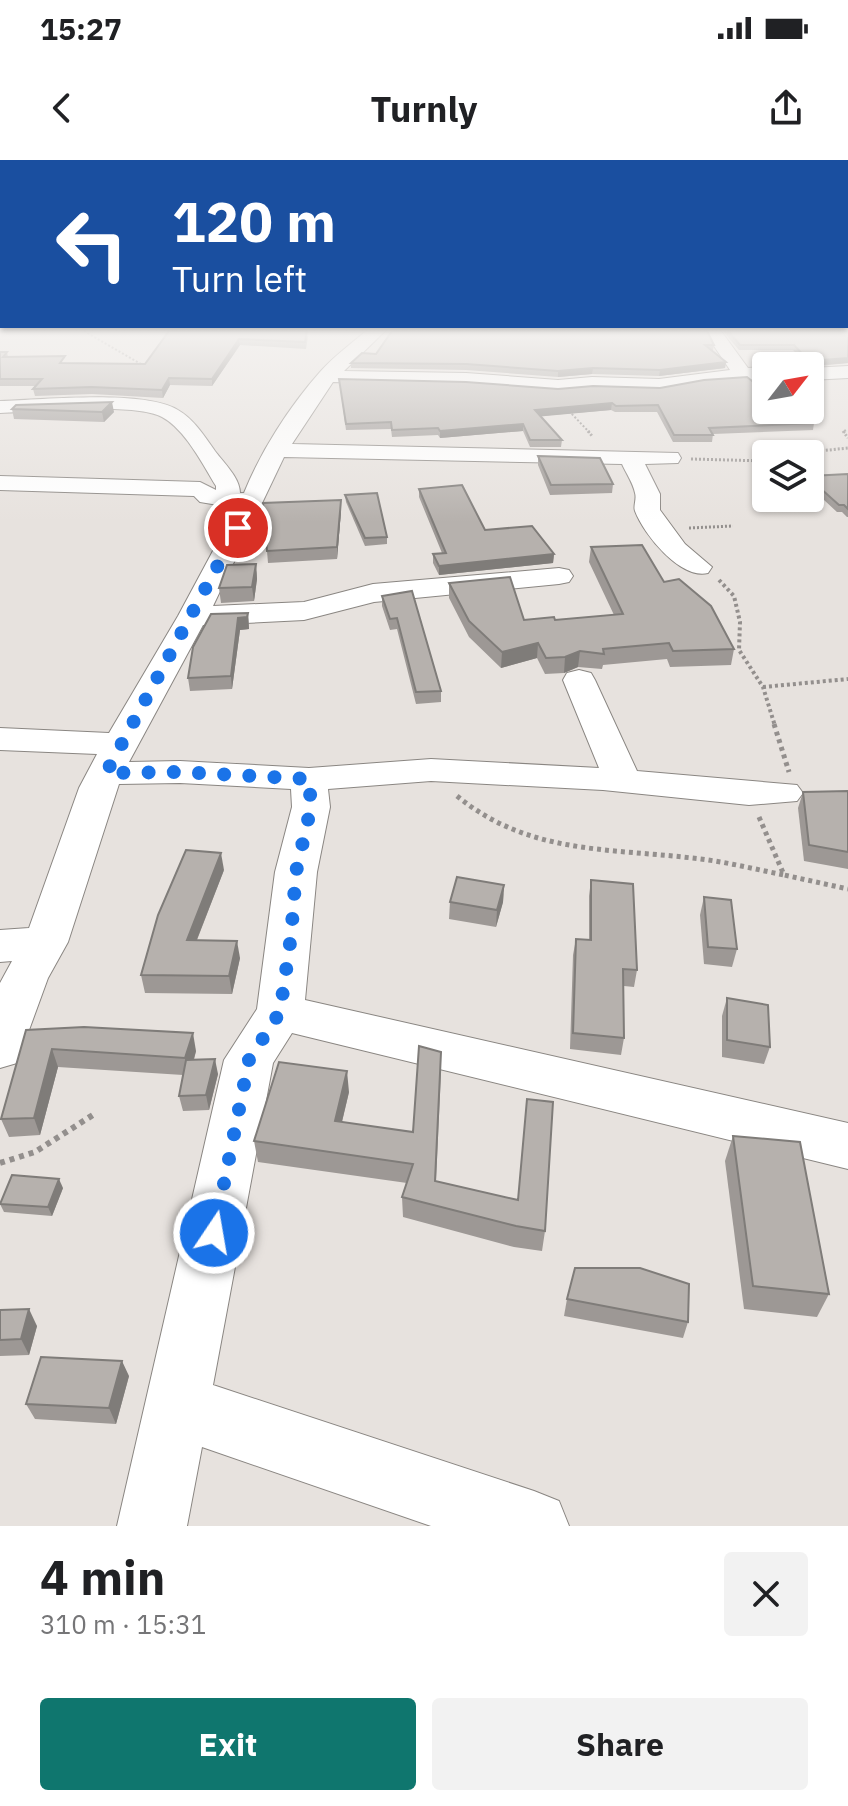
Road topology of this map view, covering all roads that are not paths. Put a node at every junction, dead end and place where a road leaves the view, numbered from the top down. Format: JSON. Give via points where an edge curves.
{"nodes":[{"id":1,"x":314,"y":395,"type":"edge"},
{"id":2,"x":0,"y":407,"type":"edge"},
{"id":3,"x":454,"y":427,"type":"edge"},
{"id":4,"x":277,"y":450,"type":"junction"},
{"id":5,"x":465,"y":455,"type":"junction"},
{"id":6,"x":620,"y":457,"type":"junction"},
{"id":7,"x":670,"y":458,"type":"road end"},
{"id":8,"x":0,"y":483,"type":"edge"},
{"id":9,"x":240,"y":500,"type":"junction"},
{"id":10,"x":698,"y":567,"type":"road end"},
{"id":11,"x":559,"y":576,"type":"dead end"},
{"id":12,"x":193,"y":616,"type":"junction"},
{"id":13,"x":579,"y":680,"type":"dead end"},
{"id":14,"x":0,"y":739,"type":"edge"},
{"id":15,"x":113,"y":759,"type":"junction"},
{"id":16,"x":309,"y":779,"type":"junction"},
{"id":17,"x":623,"y":781,"type":"junction"},
{"id":18,"x":766,"y":794,"type":"road end"},
{"id":19,"x":46,"y":942,"type":"junction"},
{"id":20,"x":0,"y":946,"type":"edge"},
{"id":21,"x":280,"y":1012,"type":"junction"},
{"id":22,"x":0,"y":1049,"type":"edge"},
{"id":23,"x":848,"y":1146,"type":"edge"},
{"id":24,"x":177,"y":1406,"type":"junction"},
{"id":25,"x":152,"y":1526,"type":"edge"},
{"id":26,"x":534,"y":1526,"type":"edge"}],
"edges":[{"from":1,"to":4,"type":"street"},
{"from":2,"to":9,"type":"street","via":[[142,407],[169,412]]},
{"from":3,"to":5,"type":"street"},
{"from":4,"to":5,"type":"street"},
{"from":4,"to":9,"type":"street"},
{"from":5,"to":6,"type":"street"},
{"from":6,"to":7,"type":"street"},
{"from":6,"to":10,"type":"street","via":[[648,494],[647,510],[660,530]]},
{"from":8,"to":9,"type":"street","via":[[200,489],[209,497]]},
{"from":9,"to":12,"type":"street"},
{"from":11,"to":12,"type":"street","via":[[373,593],[304,611]]},
{"from":12,"to":15,"type":"street"},
{"from":13,"to":17,"type":"street"},
{"from":14,"to":15,"type":"street"},
{"from":15,"to":16,"type":"street","via":[[180,772]]},
{"from":15,"to":19,"type":"street"},
{"from":16,"to":17,"type":"street","via":[[445,771]]},
{"from":16,"to":21,"type":"street","via":[[311,807],[296,872]]},
{"from":17,"to":18,"type":"street"},
{"from":19,"to":20,"type":"street"},
{"from":19,"to":22,"type":"street","via":[[25,978]]},
{"from":21,"to":23,"type":"street"},
{"from":21,"to":24,"type":"street","via":[[249,1060]]},
{"from":24,"to":25,"type":"street"},
{"from":24,"to":26,"type":"street"}]}
